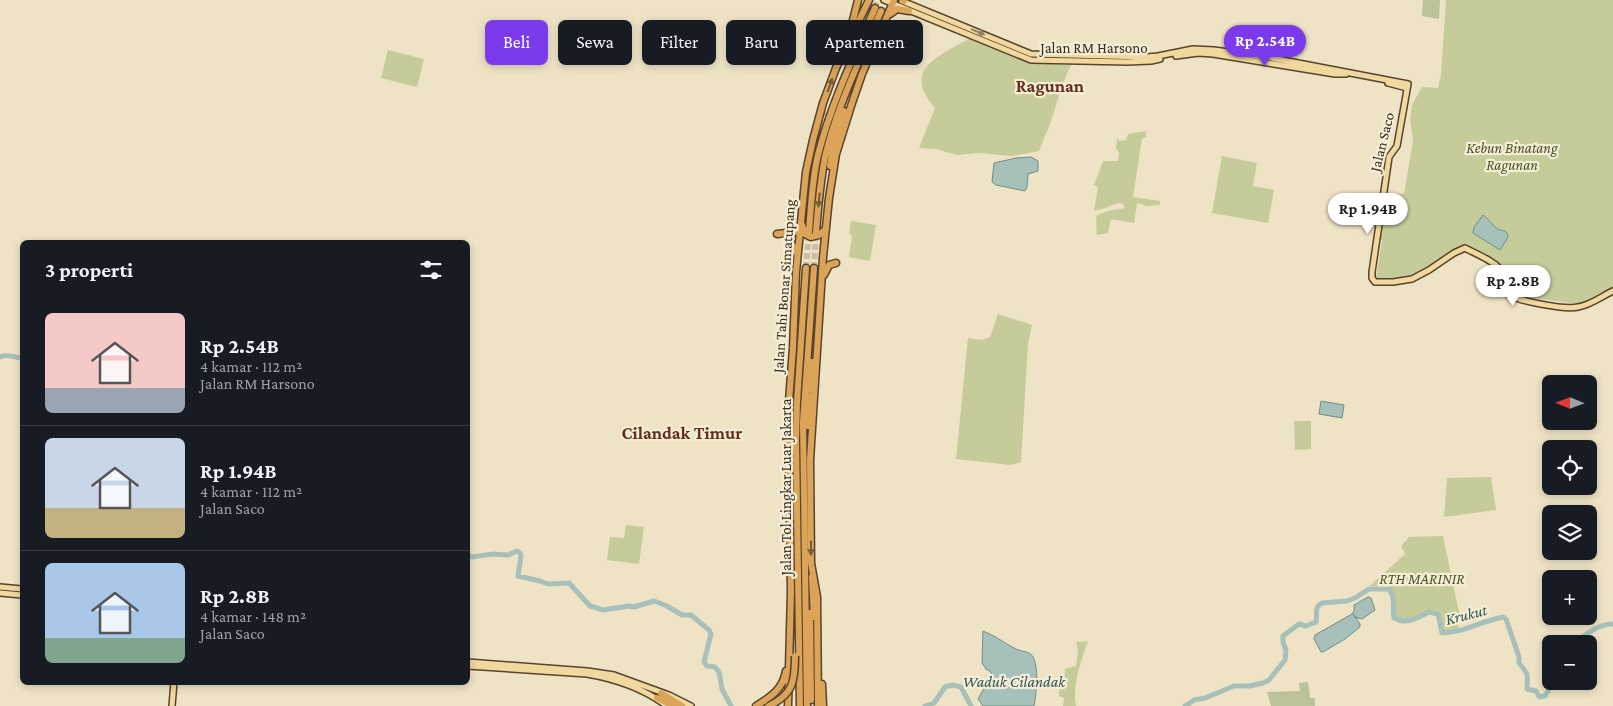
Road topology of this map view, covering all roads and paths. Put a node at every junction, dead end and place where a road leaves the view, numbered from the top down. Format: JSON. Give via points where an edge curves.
{"nodes":[{"id":1,"x":858,"y":0,"type":"edge"},
{"id":2,"x":869,"y":0,"type":"edge"},
{"id":3,"x":884,"y":0,"type":"edge"},
{"id":4,"x":903,"y":0,"type":"edge"},
{"id":5,"x":893,"y":2,"type":"edge"},
{"id":6,"x":865,"y":10,"type":"junction"},
{"id":7,"x":909,"y":11,"type":"junction"},
{"id":8,"x":886,"y":19,"type":"junction"},
{"id":9,"x":853,"y":20,"type":"edge"},
{"id":10,"x":860,"y":20,"type":"edge"},
{"id":11,"x":871,"y":20,"type":"edge"},
{"id":12,"x":876,"y":20,"type":"edge"},
{"id":13,"x":1284,"y":63,"type":"junction"},
{"id":14,"x":837,"y":65,"type":"edge"},
{"id":15,"x":848,"y":65,"type":"edge"},
{"id":16,"x":850,"y":65,"type":"edge"},
{"id":17,"x":858,"y":65,"type":"edge"},
{"id":18,"x":861,"y":65,"type":"edge"},
{"id":19,"x":1408,"y":86,"type":"joint"},
{"id":20,"x":820,"y":133,"type":"tunnel mouth"},
{"id":21,"x":818,"y":144,"type":"tunnel mouth"},
{"id":22,"x":829,"y":198,"type":"junction"},
{"id":23,"x":803,"y":200,"type":"junction"},
{"id":24,"x":801,"y":222,"type":"junction"},
{"id":25,"x":826,"y":229,"type":"junction"},
{"id":26,"x":777,"y":234,"type":"dead end"},
{"id":27,"x":790,"y":241,"type":"dead end"},
{"id":28,"x":798,"y":258,"type":"junction"},
{"id":29,"x":836,"y":263,"type":"dead end"},
{"id":30,"x":796,"y":272,"type":"junction"},
{"id":31,"x":822,"y":272,"type":"junction"},
{"id":32,"x":821,"y":284,"type":"junction"},
{"id":33,"x":1613,"y":291,"type":"edge"},
{"id":34,"x":818,"y":327,"type":"junction"},
{"id":35,"x":793,"y":347,"type":"junction"},
{"id":36,"x":797,"y":516,"type":"junction"},
{"id":37,"x":804,"y":524,"type":"junction"},
{"id":38,"x":812,"y":568,"type":"junction"},
{"id":39,"x":798,"y":572,"type":"junction"},
{"id":40,"x":805,"y":577,"type":"junction"},
{"id":41,"x":0,"y":590,"type":"edge"},
{"id":42,"x":20,"y":592,"type":"edge"},
{"id":43,"x":802,"y":595,"type":"junction"},
{"id":44,"x":818,"y":598,"type":"junction"},
{"id":45,"x":790,"y":647,"type":"junction"},
{"id":46,"x":797,"y":656,"type":"junction"},
{"id":47,"x":470,"y":662,"type":"edge"},
{"id":48,"x":470,"y":666,"type":"edge"},
{"id":49,"x":816,"y":668,"type":"junction"},
{"id":50,"x":546,"y":669,"type":"junction"},
{"id":51,"x":811,"y":684,"type":"junction"},
{"id":52,"x":174,"y":685,"type":"edge"},
{"id":53,"x":788,"y":695,"type":"junction"},
{"id":54,"x":659,"y":696,"type":"junction"},
{"id":55,"x":172,"y":706,"type":"edge"},
{"id":56,"x":667,"y":706,"type":"edge"},
{"id":57,"x":674,"y":706,"type":"edge"},
{"id":58,"x":682,"y":706,"type":"edge"},
{"id":59,"x":691,"y":706,"type":"edge"},
{"id":60,"x":756,"y":706,"type":"edge"},
{"id":61,"x":769,"y":706,"type":"edge"},
{"id":62,"x":788,"y":706,"type":"edge"},
{"id":63,"x":793,"y":706,"type":"edge"},
{"id":64,"x":800,"y":706,"type":"edge"},
{"id":65,"x":807,"y":706,"type":"edge"},
{"id":66,"x":812,"y":706,"type":"edge"},
{"id":67,"x":820,"y":706,"type":"edge"}],
"edges":[{"from":1,"to":9,"type":"highway"},
{"from":2,"to":6,"type":"highway","name":"Jalan Tahi Bonar Simatupang"},
{"from":3,"to":5,"type":"main road","name":"Jalan RM Harsono"},
{"from":4,"to":13,"type":"main road","name":"Jalan RM Harsono","one_way":true,"via":[[1031,54],[1157,56],[1199,49]]},
{"from":5,"to":7,"type":"main road","name":"Jalan RM Harsono"},
{"from":5,"to":8,"type":"highway"},
{"from":6,"to":8,"type":"highway","via":[[872,5],[880,6]]},
{"from":6,"to":10,"type":"highway","name":"Jalan Tahi Bonar Simatupang"},
{"from":7,"to":8,"type":"highway","via":[[897,9]]},
{"from":7,"to":13,"type":"main road","name":"Jalan RM Harsono","via":[[1031,60],[1152,61],[1202,53]]},
{"from":8,"to":22,"type":"highway","via":[[847,116],[836,154]]},
{"from":11,"to":12,"type":"highway","via":[[878,9]]},
{"from":13,"to":19,"type":"main road","name":"Jalan RM Harsono"},
{"from":23,"to":14,"type":"highway","name":"Jalan Tahi Bonar Simatupang","one_way":true,"via":[[808,160]]},
{"from":15,"to":20,"type":"highway"},
{"from":17,"to":16,"type":"highway","one_way":true,"via":[[830,138],[813,232],[815,174],[823,137]]},
{"from":18,"to":22,"type":"highway","via":[[834,141]]},
{"from":19,"to":33,"type":"main road","name":"Jalan Saco","via":[[1397,146],[1389,157],[1372,278],[1376,282],[1412,279],[1465,248],[1498,268],[1506,293],[1528,302],[1577,308]]},
{"from":21,"to":23,"type":"highway"},
{"from":22,"to":25,"type":"highway"},
{"from":23,"to":24,"type":"highway","name":"Jalan Tahi Bonar Simatupang"},
{"from":24,"to":25,"type":"highway","via":[[804,232],[810,237],[819,236]]},
{"from":24,"to":26,"type":"highway","via":[[795,232]]},
{"from":24,"to":28,"type":"highway","name":"Jalan Tahi Bonar Simatupang"},
{"from":25,"to":31,"type":"highway"},
{"from":27,"to":28,"type":"highway"},
{"from":28,"to":30,"type":"highway","name":"Jalan Tahi Bonar Simatupang"},
{"from":29,"to":32,"type":"highway","via":[[827,267]]},
{"from":30,"to":31,"type":"highway","via":[[807,264]]},
{"from":30,"to":35,"type":"highway","name":"Jalan Tahi Bonar Simatupang"},
{"from":31,"to":32,"type":"highway"},
{"from":32,"to":34,"type":"highway"},
{"from":34,"to":37,"type":"highway","via":[[814,337],[810,393]]},
{"from":34,"to":38,"type":"highway","one_way":true,"via":[[810,460]]},
{"from":35,"to":36,"type":"highway","via":[[792,456]]},
{"from":35,"to":45,"type":"highway","name":"Jalan Tahi Bonar Simatupang","via":[[788,414]]},
{"from":36,"to":37,"type":"highway","name":"Jalan Tol Lingkar Luar Jakarta","via":[[797,402],[810,268],[803,422]]},
{"from":36,"to":39,"type":"highway","name":"Jalan Tol Lingkar Luar Jakarta"},
{"from":37,"to":40,"type":"highway","name":"Jalan Tol Lingkar Luar Jakarta"},
{"from":38,"to":44,"type":"highway"},
{"from":38,"to":49,"type":"highway"},
{"from":39,"to":43,"type":"highway","name":"Jalan Tol Lingkar Luar Jakarta"},
{"from":39,"to":46,"type":"highway","via":[[795,582]]},
{"from":40,"to":43,"type":"highway","name":"Jalan Tol Lingkar Luar Jakarta"},
{"from":40,"to":51,"type":"highway","via":[[810,620]]},
{"from":41,"to":42,"type":"main road"},
{"from":43,"to":46,"type":"highway","name":"Jalan Tol Lingkar Luar Jakarta"},
{"from":43,"to":65,"type":"highway","name":"Jalan Tol Lingkar Luar Jakarta"},
{"from":44,"to":49,"type":"highway"},
{"from":44,"to":67,"type":"highway","via":[[822,624]]},
{"from":45,"to":53,"type":"highway","name":"Jalan Tahi Bonar Simatupang"},
{"from":45,"to":60,"type":"highway","via":[[782,684],[773,695]]},
{"from":46,"to":61,"type":"highway","bridge":true,"via":[[790,689]]},
{"from":46,"to":64,"type":"highway","name":"Jalan Tol Lingkar Luar Jakarta"},
{"from":47,"to":50,"type":"main road"},
{"from":48,"to":50,"type":"main road"},
{"from":49,"to":51,"type":"highway"},
{"from":49,"to":67,"type":"highway"},
{"from":50,"to":54,"type":"main road","via":[[614,679]]},
{"from":51,"to":66,"type":"highway"},
{"from":52,"to":55,"type":"main road"},
{"from":53,"to":62,"type":"highway","name":"Jalan Tahi Bonar Simatupang"},
{"from":53,"to":63,"type":"highway"},
{"from":54,"to":56,"type":"main road"},
{"from":54,"to":57,"type":"highway"},
{"from":54,"to":58,"type":"highway"},
{"from":54,"to":59,"type":"main road"}]}
